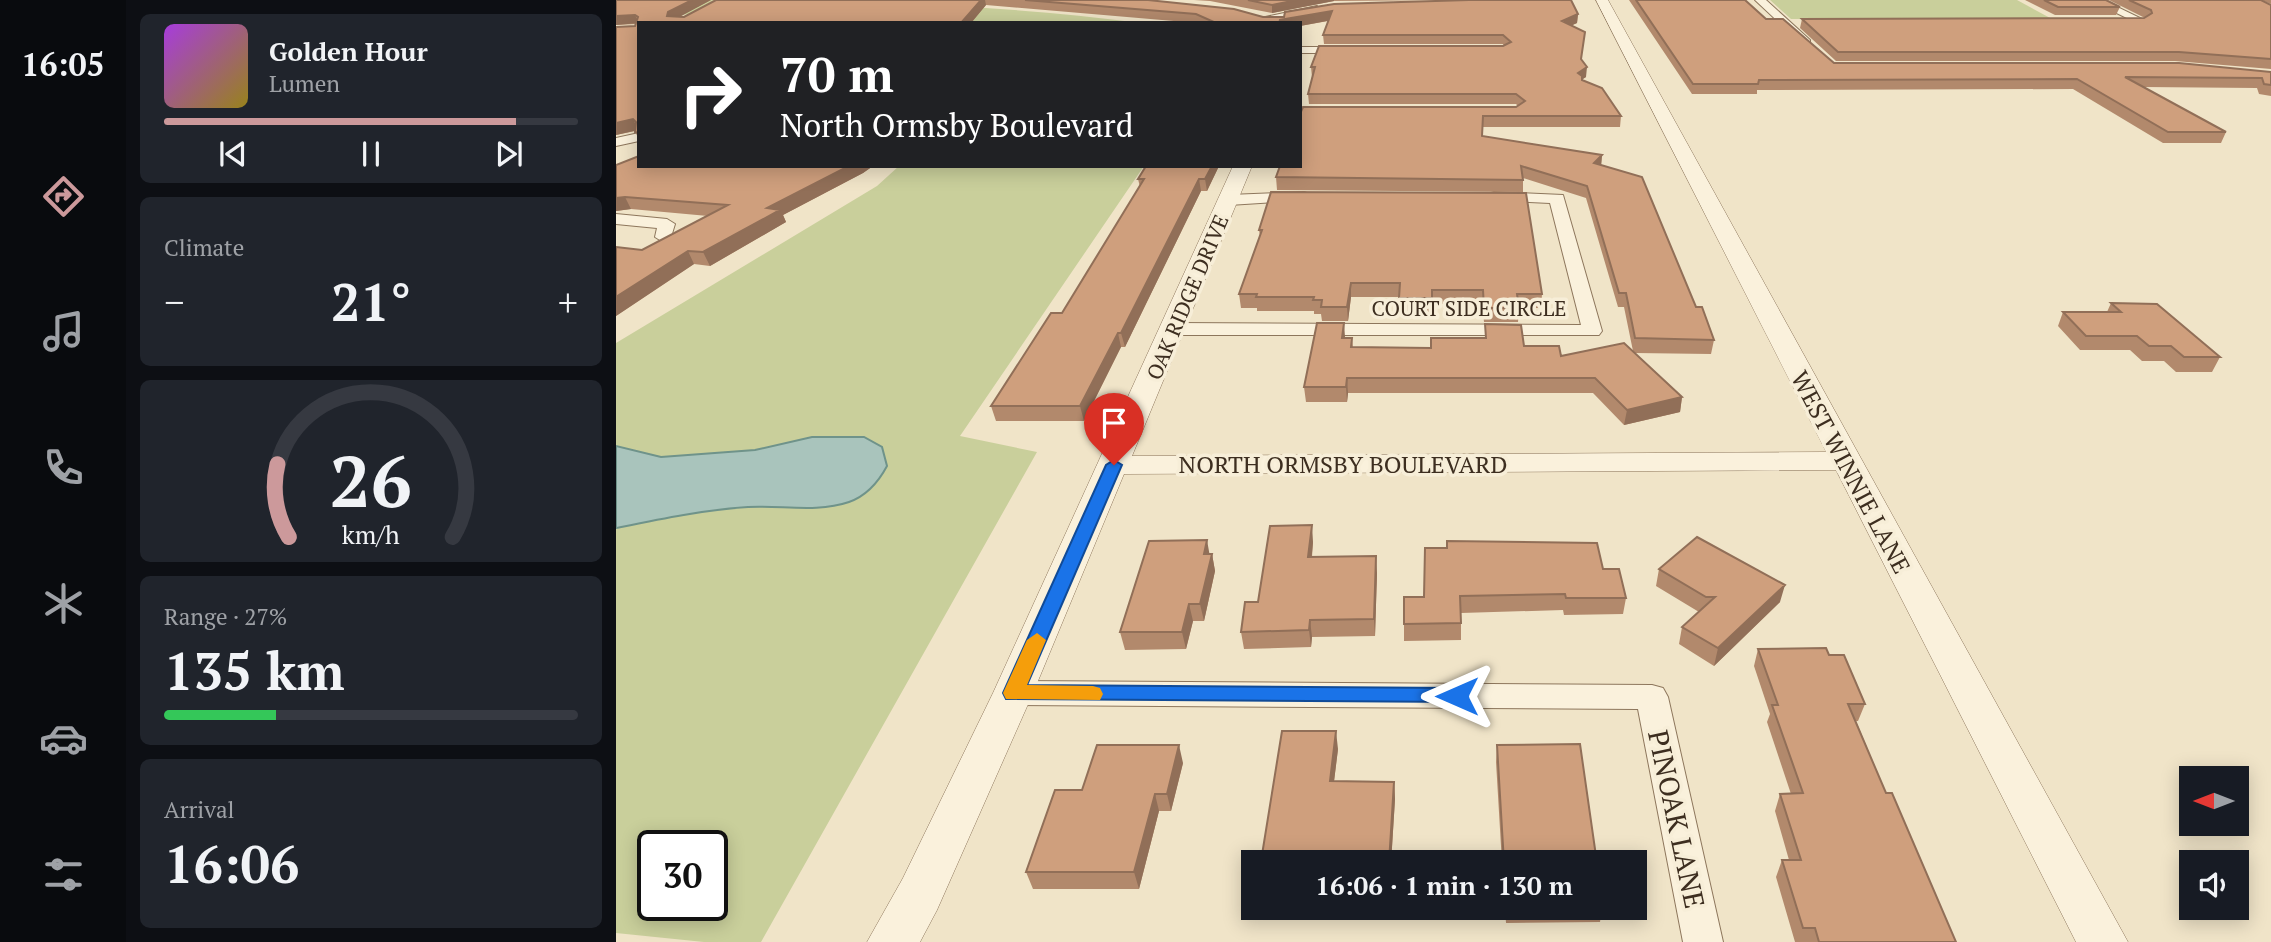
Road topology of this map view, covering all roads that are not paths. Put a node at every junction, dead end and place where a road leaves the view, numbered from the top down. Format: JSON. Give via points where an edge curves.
{"nodes":[{"id":1,"x":1602,"y":0,"type":"edge"},
{"id":2,"x":1760,"y":0,"type":"edge"},
{"id":3,"x":2095,"y":0,"type":"edge"},
{"id":4,"x":1324,"y":8,"type":"edge"},
{"id":5,"x":1267,"y":19,"type":"edge"},
{"id":6,"x":1782,"y":21,"type":"junction"},
{"id":7,"x":1796,"y":21,"type":"dead end"},
{"id":8,"x":2113,"y":21,"type":"edge"},
{"id":9,"x":1302,"y":50,"type":"edge"},
{"id":10,"x":1366,"y":50,"type":"edge"},
{"id":11,"x":1815,"y":51,"type":"edge"},
{"id":12,"x":637,"y":137,"type":"edge"},
{"id":13,"x":616,"y":142,"type":"edge"},
{"id":14,"x":1242,"y":168,"type":"edge"},
{"id":15,"x":1325,"y":197,"type":"edge"},
{"id":16,"x":1472,"y":197,"type":"edge"},
{"id":17,"x":1229,"y":200,"type":"junction"},
{"id":18,"x":616,"y":219,"type":"edge"},
{"id":19,"x":663,"y":237,"type":"edge"},
{"id":20,"x":1174,"y":329,"type":"junction"},
{"id":21,"x":1846,"y":461,"type":"junction"},
{"id":22,"x":1114,"y":465,"type":"junction"},
{"id":23,"x":1013,"y":693,"type":"junction"},
{"id":24,"x":892,"y":942,"type":"edge"},
{"id":25,"x":1703,"y":942,"type":"edge"},
{"id":26,"x":2103,"y":942,"type":"edge"}],
"edges":[{"from":1,"to":21,"type":"street","name":"WEST WINNIE LANE"},
{"from":2,"to":6,"type":"street"},
{"from":3,"to":8,"type":"street","via":[[2141,21]]},
{"from":4,"to":5,"type":"street"},
{"from":6,"to":7,"type":"street"},
{"from":6,"to":11,"type":"street"},
{"from":9,"to":10,"type":"street"},
{"from":12,"to":13,"type":"street"},
{"from":14,"to":17,"type":"street","name":"OAK RIDGE DRIVE"},
{"from":15,"to":17,"type":"street"},
{"from":16,"to":20,"type":"street","name":"COURT SIDE CIRCLE","via":[[1557,198],[1592,331]]},
{"from":17,"to":20,"type":"street","name":"OAK RIDGE DRIVE"},
{"from":18,"to":19,"type":"street","via":[[667,224]]},
{"from":20,"to":22,"type":"street","name":"OAK RIDGE DRIVE"},
{"from":21,"to":22,"type":"street","name":"NORTH ORMSBY BOULEVARD"},
{"from":21,"to":26,"type":"street","name":"WEST WINNIE LANE"},
{"from":22,"to":23,"type":"street"},
{"from":23,"to":24,"type":"street","via":[[920,894]]},
{"from":23,"to":25,"type":"street","name":"PINOAK LANE","via":[[1652,697]]}]}
